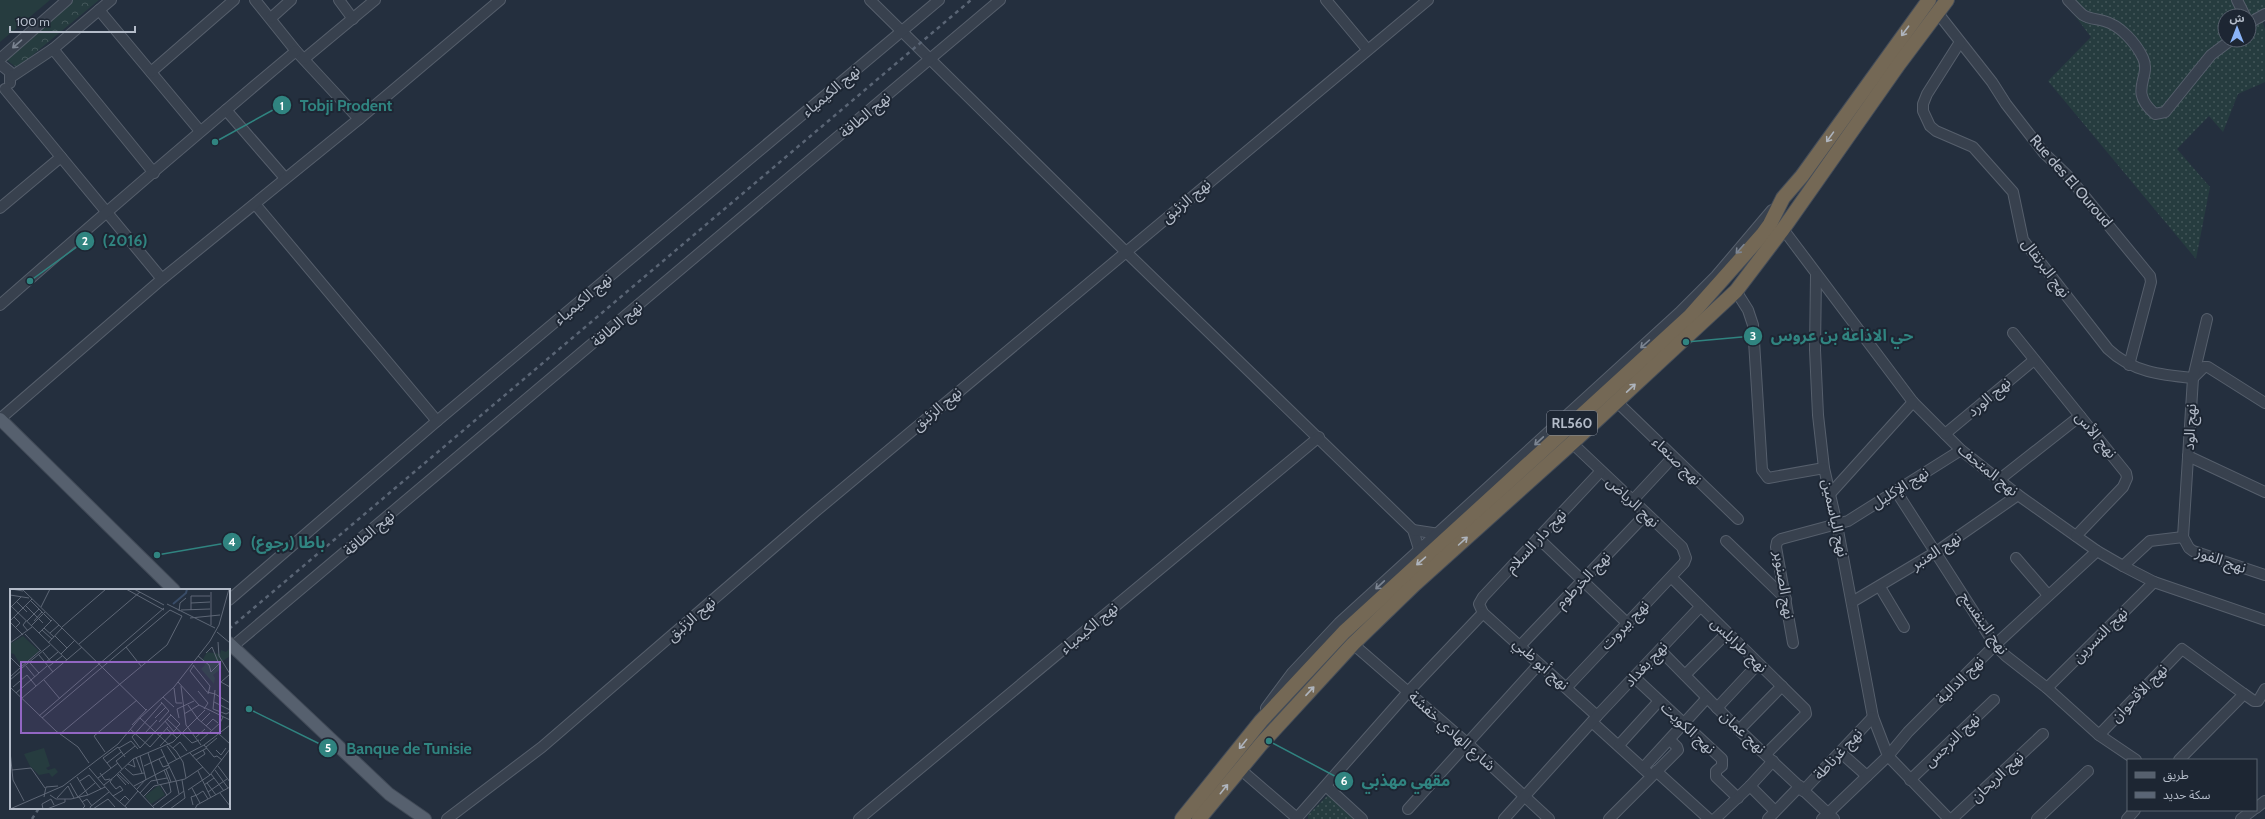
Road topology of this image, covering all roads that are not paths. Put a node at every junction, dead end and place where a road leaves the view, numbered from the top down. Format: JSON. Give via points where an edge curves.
{"nodes":[{"id":1,"x":67,"y":0,"type":"edge"},
{"id":2,"x":111,"y":0,"type":"edge"},
{"id":3,"x":234,"y":0,"type":"edge"},
{"id":4,"x":255,"y":0,"type":"edge"},
{"id":5,"x":291,"y":0,"type":"edge"},
{"id":6,"x":339,"y":0,"type":"edge"},
{"id":7,"x":375,"y":0,"type":"edge"},
{"id":8,"x":500,"y":0,"type":"edge"},
{"id":9,"x":870,"y":0,"type":"edge"},
{"id":10,"x":938,"y":0,"type":"edge"},
{"id":11,"x":1000,"y":0,"type":"edge"},
{"id":12,"x":1326,"y":0,"type":"edge"},
{"id":13,"x":1428,"y":0,"type":"edge"},
{"id":14,"x":1929,"y":0,"type":"edge"},
{"id":15,"x":1946,"y":0,"type":"edge"},
{"id":16,"x":2068,"y":0,"type":"edge"},
{"id":17,"x":99,"y":10,"type":"junction"},
{"id":18,"x":1937,"y":12,"type":"junction"},
{"id":19,"x":270,"y":18,"type":"junction"},
{"id":20,"x":353,"y":19,"type":"junction"},
{"id":21,"x":903,"y":31,"type":"junction"},
{"id":22,"x":1960,"y":42,"type":"junction"},
{"id":23,"x":2220,"y":48,"type":"edge"},
{"id":24,"x":53,"y":49,"type":"junction"},
{"id":25,"x":1368,"y":50,"type":"junction"},
{"id":26,"x":296,"y":51,"type":"junction"},
{"id":27,"x":0,"y":59,"type":"edge"},
{"id":28,"x":304,"y":59,"type":"junction"},
{"id":29,"x":931,"y":59,"type":"junction"},
{"id":30,"x":0,"y":64,"type":"edge"},
{"id":31,"x":152,"y":72,"type":"junction"},
{"id":32,"x":11,"y":77,"type":"junction"},
{"id":33,"x":2,"y":91,"type":"edge"},
{"id":34,"x":226,"y":110,"type":"junction"},
{"id":35,"x":359,"y":119,"type":"junction"},
{"id":36,"x":200,"y":130,"type":"junction"},
{"id":37,"x":61,"y":157,"type":"junction"},
{"id":38,"x":154,"y":173,"type":"junction"},
{"id":39,"x":285,"y":178,"type":"junction"},
{"id":40,"x":1783,"y":198,"type":"junction"},
{"id":41,"x":254,"y":204,"type":"junction"},
{"id":42,"x":0,"y":208,"type":"edge"},
{"id":43,"x":106,"y":213,"type":"junction"},
{"id":44,"x":1783,"y":229,"type":"junction"},
{"id":45,"x":1125,"y":251,"type":"junction"},
{"id":46,"x":1816,"y":275,"type":"junction"},
{"id":47,"x":162,"y":278,"type":"junction"},
{"id":48,"x":1736,"y":291,"type":"junction"},
{"id":49,"x":0,"y":305,"type":"edge"},
{"id":50,"x":2207,"y":319,"type":"dead end"},
{"id":51,"x":2013,"y":333,"type":"dead end"},
{"id":52,"x":2034,"y":360,"type":"junction"},
{"id":53,"x":2128,"y":365,"type":"junction"},
{"id":54,"x":2193,"y":378,"type":"junction"},
{"id":55,"x":1617,"y":402,"type":"junction"},
{"id":56,"x":1913,"y":402,"type":"junction"},
{"id":57,"x":2265,"y":403,"type":"edge"},
{"id":58,"x":2080,"y":416,"type":"junction"},
{"id":59,"x":0,"y":419,"type":"edge"},
{"id":60,"x":437,"y":421,"type":"junction"},
{"id":61,"x":1945,"y":434,"type":"junction"},
{"id":62,"x":1319,"y":436,"type":"junction"},
{"id":63,"x":1572,"y":443,"type":"junction"},
{"id":64,"x":1961,"y":450,"type":"junction"},
{"id":65,"x":2188,"y":456,"type":"junction"},
{"id":66,"x":1673,"y":457,"type":"junction"},
{"id":67,"x":1824,"y":468,"type":"junction"},
{"id":68,"x":1600,"y":472,"type":"junction"},
{"id":69,"x":2000,"y":479,"type":"junction"},
{"id":70,"x":1896,"y":491,"type":"junction"},
{"id":71,"x":2265,"y":492,"type":"edge"},
{"id":72,"x":1830,"y":495,"type":"junction"},
{"id":73,"x":2018,"y":496,"type":"junction"},
{"id":74,"x":1633,"y":500,"type":"junction"},
{"id":75,"x":1646,"y":514,"type":"junction"},
{"id":76,"x":1738,"y":519,"type":"dead end"},
{"id":77,"x":1837,"y":524,"type":"junction"},
{"id":78,"x":1413,"y":530,"type":"junction"},
{"id":79,"x":1439,"y":534,"type":"junction"},
{"id":80,"x":2076,"y":536,"type":"junction"},
{"id":81,"x":2183,"y":537,"type":"junction"},
{"id":82,"x":1538,"y":538,"type":"junction"},
{"id":83,"x":1726,"y":541,"type":"dead end"},
{"id":84,"x":1420,"y":549,"type":"junction"},
{"id":85,"x":2097,"y":551,"type":"junction"},
{"id":86,"x":1936,"y":552,"type":"junction"},
{"id":87,"x":2016,"y":558,"type":"dead end"},
{"id":88,"x":1684,"y":563,"type":"joint"},
{"id":89,"x":2123,"y":566,"type":"junction"},
{"id":90,"x":2265,"y":575,"type":"edge"},
{"id":91,"x":1672,"y":578,"type":"junction"},
{"id":92,"x":1582,"y":581,"type":"junction"},
{"id":93,"x":2154,"y":582,"type":"junction"},
{"id":94,"x":1880,"y":587,"type":"junction"},
{"id":95,"x":173,"y":589,"type":"edge"},
{"id":96,"x":2048,"y":596,"type":"junction"},
{"id":97,"x":230,"y":599,"type":"edge"},
{"id":98,"x":1786,"y":599,"type":"junction"},
{"id":99,"x":1852,"y":602,"type":"junction"},
{"id":100,"x":1700,"y":607,"type":"junction"},
{"id":101,"x":1483,"y":613,"type":"junction"},
{"id":102,"x":2265,"y":620,"type":"edge"},
{"id":103,"x":1626,"y":622,"type":"junction"},
{"id":104,"x":1904,"y":627,"type":"dead end"},
{"id":105,"x":1727,"y":633,"type":"junction"},
{"id":106,"x":1793,"y":643,"type":"dead end"},
{"id":107,"x":1353,"y":644,"type":"junction"},
{"id":108,"x":231,"y":645,"type":"edge"},
{"id":109,"x":1995,"y":645,"type":"junction"},
{"id":110,"x":1520,"y":646,"type":"junction"},
{"id":111,"x":1660,"y":650,"type":"junction"},
{"id":112,"x":1539,"y":664,"type":"junction"},
{"id":113,"x":1758,"y":664,"type":"junction"},
{"id":114,"x":1685,"y":675,"type":"junction"},
{"id":115,"x":1634,"y":677,"type":"junction"},
{"id":116,"x":1782,"y":686,"type":"junction"},
{"id":117,"x":1567,"y":687,"type":"junction"},
{"id":118,"x":2047,"y":688,"type":"junction"},
{"id":119,"x":2265,"y":689,"type":"edge"},
{"id":120,"x":1408,"y":692,"type":"junction"},
{"id":121,"x":2244,"y":694,"type":"junction"},
{"id":122,"x":1707,"y":698,"type":"junction"},
{"id":123,"x":1994,"y":700,"type":"dead end"},
{"id":124,"x":1659,"y":701,"type":"junction"},
{"id":125,"x":1717,"y":708,"type":"junction"},
{"id":126,"x":1873,"y":717,"type":"junction"},
{"id":127,"x":1595,"y":719,"type":"junction"},
{"id":128,"x":1261,"y":721,"type":"junction"},
{"id":129,"x":1683,"y":724,"type":"junction"},
{"id":130,"x":1739,"y":730,"type":"junction"},
{"id":131,"x":2042,"y":734,"type":"dead end"},
{"id":132,"x":2099,"y":735,"type":"junction"},
{"id":133,"x":1670,"y":740,"type":"junction"},
{"id":134,"x":1468,"y":744,"type":"junction"},
{"id":135,"x":1619,"y":745,"type":"junction"},
{"id":136,"x":1840,"y":752,"type":"junction"},
{"id":137,"x":1888,"y":756,"type":"junction"},
{"id":138,"x":1770,"y":758,"type":"junction"},
{"id":139,"x":2135,"y":759,"type":"edge"},
{"id":140,"x":2181,"y":759,"type":"edge"},
{"id":141,"x":1643,"y":768,"type":"junction"},
{"id":142,"x":1240,"y":769,"type":"junction"},
{"id":143,"x":2088,"y":771,"type":"dead end"},
{"id":144,"x":1653,"y":773,"type":"junction"},
{"id":145,"x":1867,"y":776,"type":"junction"},
{"id":146,"x":1910,"y":780,"type":"junction"},
{"id":147,"x":1326,"y":786,"type":"junction"},
{"id":148,"x":1750,"y":786,"type":"junction"},
{"id":149,"x":1802,"y":788,"type":"junction"},
{"id":150,"x":1525,"y":796,"type":"junction"},
{"id":151,"x":1738,"y":798,"type":"junction"},
{"id":152,"x":2265,"y":801,"type":"edge"},
{"id":153,"x":2257,"y":807,"type":"edge"},
{"id":154,"x":1408,"y":808,"type":"dead end"},
{"id":155,"x":2134,"y":811,"type":"edge"},
{"id":156,"x":2252,"y":811,"type":"edge"},
{"id":157,"x":1771,"y":815,"type":"edge"},
{"id":158,"x":1828,"y":817,"type":"edge"},
{"id":159,"x":425,"y":819,"type":"edge"},
{"id":160,"x":447,"y":819,"type":"edge"},
{"id":161,"x":859,"y":819,"type":"edge"},
{"id":162,"x":1182,"y":819,"type":"edge"},
{"id":163,"x":1200,"y":819,"type":"edge"},
{"id":164,"x":1297,"y":819,"type":"edge"},
{"id":165,"x":1362,"y":819,"type":"edge"},
{"id":166,"x":1504,"y":819,"type":"edge"},
{"id":167,"x":1549,"y":819,"type":"edge"},
{"id":168,"x":1609,"y":819,"type":"edge"},
{"id":169,"x":1709,"y":819,"type":"edge"},
{"id":170,"x":1715,"y":819,"type":"edge"},
{"id":171,"x":1950,"y":819,"type":"edge"},
{"id":172,"x":2037,"y":819,"type":"edge"},
{"id":173,"x":2126,"y":819,"type":"edge"},
{"id":174,"x":2242,"y":819,"type":"edge"}],
"edges":[{"from":1,"to":27,"type":"street","one_way":true},
{"from":2,"to":17,"type":"street"},
{"from":3,"to":31,"type":"street"},
{"from":4,"to":19,"type":"street"},
{"from":5,"to":19,"type":"street"},
{"from":6,"to":20,"type":"street"},
{"from":7,"to":20,"type":"street"},
{"from":8,"to":35,"type":"street"},
{"from":9,"to":21,"type":"street"},
{"from":10,"to":21,"type":"street","name":"نهج الكيمياء"},
{"from":11,"to":29,"type":"street","name":"نهج الطاقة"},
{"from":12,"to":25,"type":"street"},
{"from":13,"to":25,"type":"street","name":"نهج الزئبق"},
{"from":14,"to":40,"type":"highway","number":"RL560","one_way":true},
{"from":15,"to":18,"type":"highway","number":"RL560"},
{"from":16,"to":23,"type":"street","via":[[2084,15],[2114,24],[2140,52],[2144,66],[2140,87],[2144,102],[2155,114],[2165,112],[2211,55]]},
{"from":17,"to":24,"type":"street"},
{"from":17,"to":31,"type":"street"},
{"from":18,"to":22,"type":"street","name":"Rue des El Ouroud"},
{"from":18,"to":44,"type":"highway","number":"RL560"},
{"from":19,"to":26,"type":"street"},
{"from":20,"to":28,"type":"street"},
{"from":21,"to":29,"type":"street"},
{"from":21,"to":60,"type":"street","name":"نهج الكيمياء"},
{"from":22,"to":53,"type":"street","name":"Rue des El Ouroud","via":[[2044,154],[2068,176],[2150,276],[2151,282]]},
{"from":22,"to":53,"type":"street","name":"نهج البرتقال","via":[[1923,104],[1923,111],[1930,126],[1973,147],[2008,186],[2015,196],[2023,240],[2108,349]]},
{"from":24,"to":32,"type":"street"},
{"from":24,"to":38,"type":"street"},
{"from":25,"to":45,"type":"street","name":"نهج الزئبق"},
{"from":26,"to":28,"type":"street"},
{"from":26,"to":34,"type":"street"},
{"from":28,"to":35,"type":"street"},
{"from":29,"to":45,"type":"street"},
{"from":29,"to":108,"type":"street","name":"نهج الطاقة"},
{"from":30,"to":32,"type":"street","via":[[8,68]]},
{"from":31,"to":36,"type":"street"},
{"from":32,"to":33,"type":"street","via":[[11,82]]},
{"from":33,"to":37,"type":"street"},
{"from":34,"to":36,"type":"street"},
{"from":34,"to":39,"type":"street"},
{"from":35,"to":39,"type":"street"},
{"from":36,"to":38,"type":"street"},
{"from":37,"to":42,"type":"street"},
{"from":37,"to":43,"type":"street"},
{"from":38,"to":43,"type":"street"},
{"from":39,"to":41,"type":"street"},
{"from":40,"to":79,"type":"street","one_way":true,"via":[[1716,276],[1680,313]]},
{"from":40,"to":128,"type":"highway","number":"RL560","one_way":true,"via":[[1770,224],[1744,257],[1690,316],[1344,632]]},
{"from":41,"to":47,"type":"street"},
{"from":41,"to":60,"type":"street"},
{"from":43,"to":47,"type":"street"},
{"from":43,"to":49,"type":"street"},
{"from":44,"to":46,"type":"street","name":"نهج المتحف"},
{"from":44,"to":48,"type":"highway","number":"RL560"},
{"from":45,"to":62,"type":"street"},
{"from":45,"to":160,"type":"street","name":"نهج الزئبق","via":[[810,516],[542,747]]},
{"from":46,"to":56,"type":"street","name":"نهج المتحف"},
{"from":46,"to":67,"type":"street","name":"نهج الياسمين","via":[[1816,364]]},
{"from":47,"to":59,"type":"street"},
{"from":55,"to":48,"type":"highway","number":"RL560","one_way":true},
{"from":48,"to":67,"type":"street","via":[[1753,325],[1762,470],[1768,478]]},
{"from":50,"to":54,"type":"street","name":"نهج الود"},
{"from":51,"to":52,"type":"street","name":"نهج الأس"},
{"from":52,"to":58,"type":"street","name":"نهج الأس"},
{"from":52,"to":61,"type":"street","name":"نهج الورد"},
{"from":53,"to":54,"type":"street","name":"نهج البرتقال","via":[[2172,376]]},
{"from":54,"to":57,"type":"street","via":[[2204,367],[2208,367]]},
{"from":54,"to":65,"type":"street","name":"نهج الود"},
{"from":55,"to":63,"type":"highway","number":"RL560"},
{"from":55,"to":66,"type":"street","name":"نهج صنعاء"},
{"from":56,"to":61,"type":"street","name":"نهج المتحف"},
{"from":56,"to":72,"type":"street"},
{"from":58,"to":69,"type":"street"},
{"from":58,"to":80,"type":"street","name":"نهج الأس","via":[[2124,470],[2127,478],[2123,487]]},
{"from":59,"to":95,"type":"main road"},
{"from":60,"to":97,"type":"street","name":"نهج الكيمياء"},
{"from":61,"to":64,"type":"street","name":"نهج المتحف"},
{"from":62,"to":78,"type":"street"},
{"from":62,"to":161,"type":"street","name":"نهج الكيمياء"},
{"from":63,"to":68,"type":"street","name":"نهج الرياض"},
{"from":107,"to":63,"type":"highway","number":"RL560","one_way":true,"via":[[1415,584]]},
{"from":64,"to":69,"type":"street","name":"نهج المتحف"},
{"from":64,"to":70,"type":"street","name":"نهج الإكليل"},
{"from":65,"to":71,"type":"street"},
{"from":65,"to":81,"type":"street","name":"نهج الود"},
{"from":66,"to":74,"type":"street"},
{"from":66,"to":76,"type":"street","name":"نهج صنعاء"},
{"from":67,"to":72,"type":"street","name":"نهج الياسمين"},
{"from":68,"to":74,"type":"street","name":"نهج الرياض"},
{"from":68,"to":82,"type":"street","name":"نهج دار السلام"},
{"from":69,"to":73,"type":"street","name":"نهج المتحف"},
{"from":70,"to":77,"type":"street","name":"نهج الإكليل","via":[[1848,521]]},
{"from":70,"to":86,"type":"street","name":"نهج البنفسج"},
{"from":72,"to":77,"type":"street","name":"نهج الياسمين"},
{"from":73,"to":80,"type":"street","name":"نهج المتحف"},
{"from":73,"to":86,"type":"street","name":"نهج العنبر"},
{"from":74,"to":75,"type":"street","name":"نهج الرياض"},
{"from":75,"to":88,"type":"street","name":"نهج الرياض","via":[[1682,547],[1686,558]]},
{"from":75,"to":92,"type":"street","name":"نهج الخرطوم"},
{"from":77,"to":98,"type":"street","name":"نهج الصنوبر","via":[[1777,542]]},
{"from":77,"to":99,"type":"street","name":"نهج الياسمين"},
{"from":78,"to":79,"type":"street"},
{"from":78,"to":84,"type":"street"},
{"from":79,"to":84,"type":"street"},
{"from":80,"to":85,"type":"street","name":"نهج المتحف"},
{"from":81,"to":89,"type":"street","via":[[2150,541]]},
{"from":81,"to":90,"type":"street","name":"نهج الفوز","via":[[2193,551]]},
{"from":82,"to":92,"type":"street"},
{"from":82,"to":101,"type":"street","name":"نهج دار السلام","via":[[1483,597],[1480,604]]},
{"from":83,"to":98,"type":"street"},
{"from":84,"to":128,"type":"street","one_way":true,"via":[[1339,623],[1292,673],[1265,710]]},
{"from":85,"to":89,"type":"street","name":"نهج المتحف"},
{"from":85,"to":96,"type":"street","name":"نهج الدالية"},
{"from":86,"to":94,"type":"street","name":"نهج العنبر"},
{"from":86,"to":109,"type":"street","name":"نهج البنفسج"},
{"from":87,"to":96,"type":"street"},
{"from":88,"to":91,"type":"street","name":"نهج بيروت"},
{"from":89,"to":93,"type":"street","name":"نهج المتحف"},
{"from":91,"to":100,"type":"street","name":"نهج طرابلس"},
{"from":91,"to":103,"type":"street","name":"نهج بيروت"},
{"from":92,"to":103,"type":"street"},
{"from":92,"to":110,"type":"street","name":"نهج الخرطوم"},
{"from":93,"to":102,"type":"street","name":"نهج المتحف"},
{"from":93,"to":118,"type":"street","name":"نهج النسرين"},
{"from":94,"to":99,"type":"street","name":"نهج العنبر"},
{"from":94,"to":104,"type":"street"},
{"from":96,"to":109,"type":"street","name":"نهج الدالية"},
{"from":98,"to":106,"type":"street","name":"نهج الصنوبر"},
{"from":99,"to":126,"type":"street","name":"نهج الياسمين"},
{"from":100,"to":105,"type":"street","name":"نهج طرابلس"},
{"from":100,"to":111,"type":"street","name":"نهج بغداد"},
{"from":101,"to":110,"type":"street","name":"نهج أبو ظبي"},
{"from":101,"to":120,"type":"street"},
{"from":103,"to":117,"type":"street","name":"نهج بيروت"},
{"from":105,"to":113,"type":"street","name":"نهج طرابلس"},
{"from":105,"to":114,"type":"street"},
{"from":107,"to":120,"type":"street","name":"شارع الهادي خفشة"},
{"from":142,"to":107,"type":"highway","number":"RL560","one_way":true},
{"from":108,"to":159,"type":"main road","via":[[389,794]]},
{"from":109,"to":118,"type":"street","name":"نهج البنفسج"},
{"from":109,"to":137,"type":"street","name":"نهج الدالية","via":[[1908,732]]},
{"from":110,"to":112,"type":"street","name":"نهج أبو ظبي"},
{"from":111,"to":114,"type":"street","name":"نهج عمان"},
{"from":111,"to":115,"type":"street","name":"نهج بغداد"},
{"from":112,"to":117,"type":"street","name":"نهج أبو ظبي"},
{"from":112,"to":134,"type":"street"},
{"from":113,"to":116,"type":"street","name":"نهج طرابلس"},
{"from":113,"to":125,"type":"street"},
{"from":114,"to":122,"type":"street","name":"نهج عمان"},
{"from":115,"to":124,"type":"street","name":"نهج الكويت"},
{"from":115,"to":127,"type":"street","name":"نهج بغداد"},
{"from":116,"to":130,"type":"street"},
{"from":116,"to":138,"type":"street","name":"نهج طرابلس","via":[[1806,714]]},
{"from":117,"to":127,"type":"street","name":"نهج أبو ظبي"},
{"from":118,"to":132,"type":"street","name":"نهج البنفسج"},
{"from":119,"to":121,"type":"street","via":[[2258,701]]},
{"from":120,"to":134,"type":"street","name":"شارع الهادي خفشة"},
{"from":120,"to":147,"type":"street"},
{"from":121,"to":132,"type":"street","name":"نهج الأقحوان","via":[[2184,649],[2180,650]]},
{"from":121,"to":140,"type":"street"},
{"from":122,"to":125,"type":"street","name":"نهج عمان"},
{"from":122,"to":129,"type":"street"},
{"from":123,"to":146,"type":"street","name":"نهج النرجس"},
{"from":124,"to":129,"type":"street","name":"نهج الكويت"},
{"from":124,"to":135,"type":"street"},
{"from":125,"to":130,"type":"street","name":"نهج عمان"},
{"from":126,"to":136,"type":"street","name":"نهج غرناطة"},
{"from":126,"to":137,"type":"street","name":"نهج الياسمين"},
{"from":127,"to":135,"type":"street","name":"نهج أبو ظبي"},
{"from":127,"to":150,"type":"street","name":"نهج بغداد"},
{"from":128,"to":162,"type":"highway","number":"RL560","one_way":true},
{"from":129,"to":133,"type":"street"},
{"from":129,"to":151,"type":"street","name":"نهج الكويت","via":[[1722,760],[1716,777]]},
{"from":130,"to":138,"type":"street","name":"نهج عمان"},
{"from":131,"to":171,"type":"street","name":"نهج الريحان"},
{"from":132,"to":139,"type":"street","name":"نهج البنفسج"},
{"from":133,"to":141,"type":"street"},
{"from":133,"to":144,"type":"street","via":[[1678,750]]},
{"from":134,"to":150,"type":"street","name":"شارع الهادي خفشة"},
{"from":134,"to":154,"type":"street"},
{"from":135,"to":141,"type":"street","name":"نهج أبو ظبي"},
{"from":136,"to":145,"type":"street"},
{"from":136,"to":149,"type":"street","name":"نهج غرناطة"},
{"from":137,"to":145,"type":"street","name":"نهج الدالية"},
{"from":137,"to":146,"type":"street"},
{"from":138,"to":148,"type":"street"},
{"from":138,"to":149,"type":"street","name":"نهج عمان"},
{"from":141,"to":144,"type":"street","name":"نهج أبو ظبي"},
{"from":163,"to":142,"type":"highway","number":"RL560","one_way":true},
{"from":142,"to":164,"type":"street"},
{"from":143,"to":172,"type":"street"},
{"from":144,"to":168,"type":"street"},
{"from":144,"to":169,"type":"street","name":"نهج أبو ظبي"},
{"from":145,"to":158,"type":"street","name":"نهج الدالية"},
{"from":146,"to":171,"type":"street"},
{"from":147,"to":164,"type":"street"},
{"from":147,"to":165,"type":"street"},
{"from":148,"to":151,"type":"street"},
{"from":148,"to":157,"type":"street"},
{"from":149,"to":157,"type":"street","name":"نهج غرناطة"},
{"from":149,"to":158,"type":"street","name":"نهج عمان"},
{"from":150,"to":166,"type":"street","name":"نهج بغداد"},
{"from":150,"to":167,"type":"street","name":"شارع الهادي خفشة"},
{"from":151,"to":170,"type":"street"},
{"from":152,"to":153,"type":"street"},
{"from":155,"to":173,"type":"street"},
{"from":156,"to":174,"type":"street"}]}
